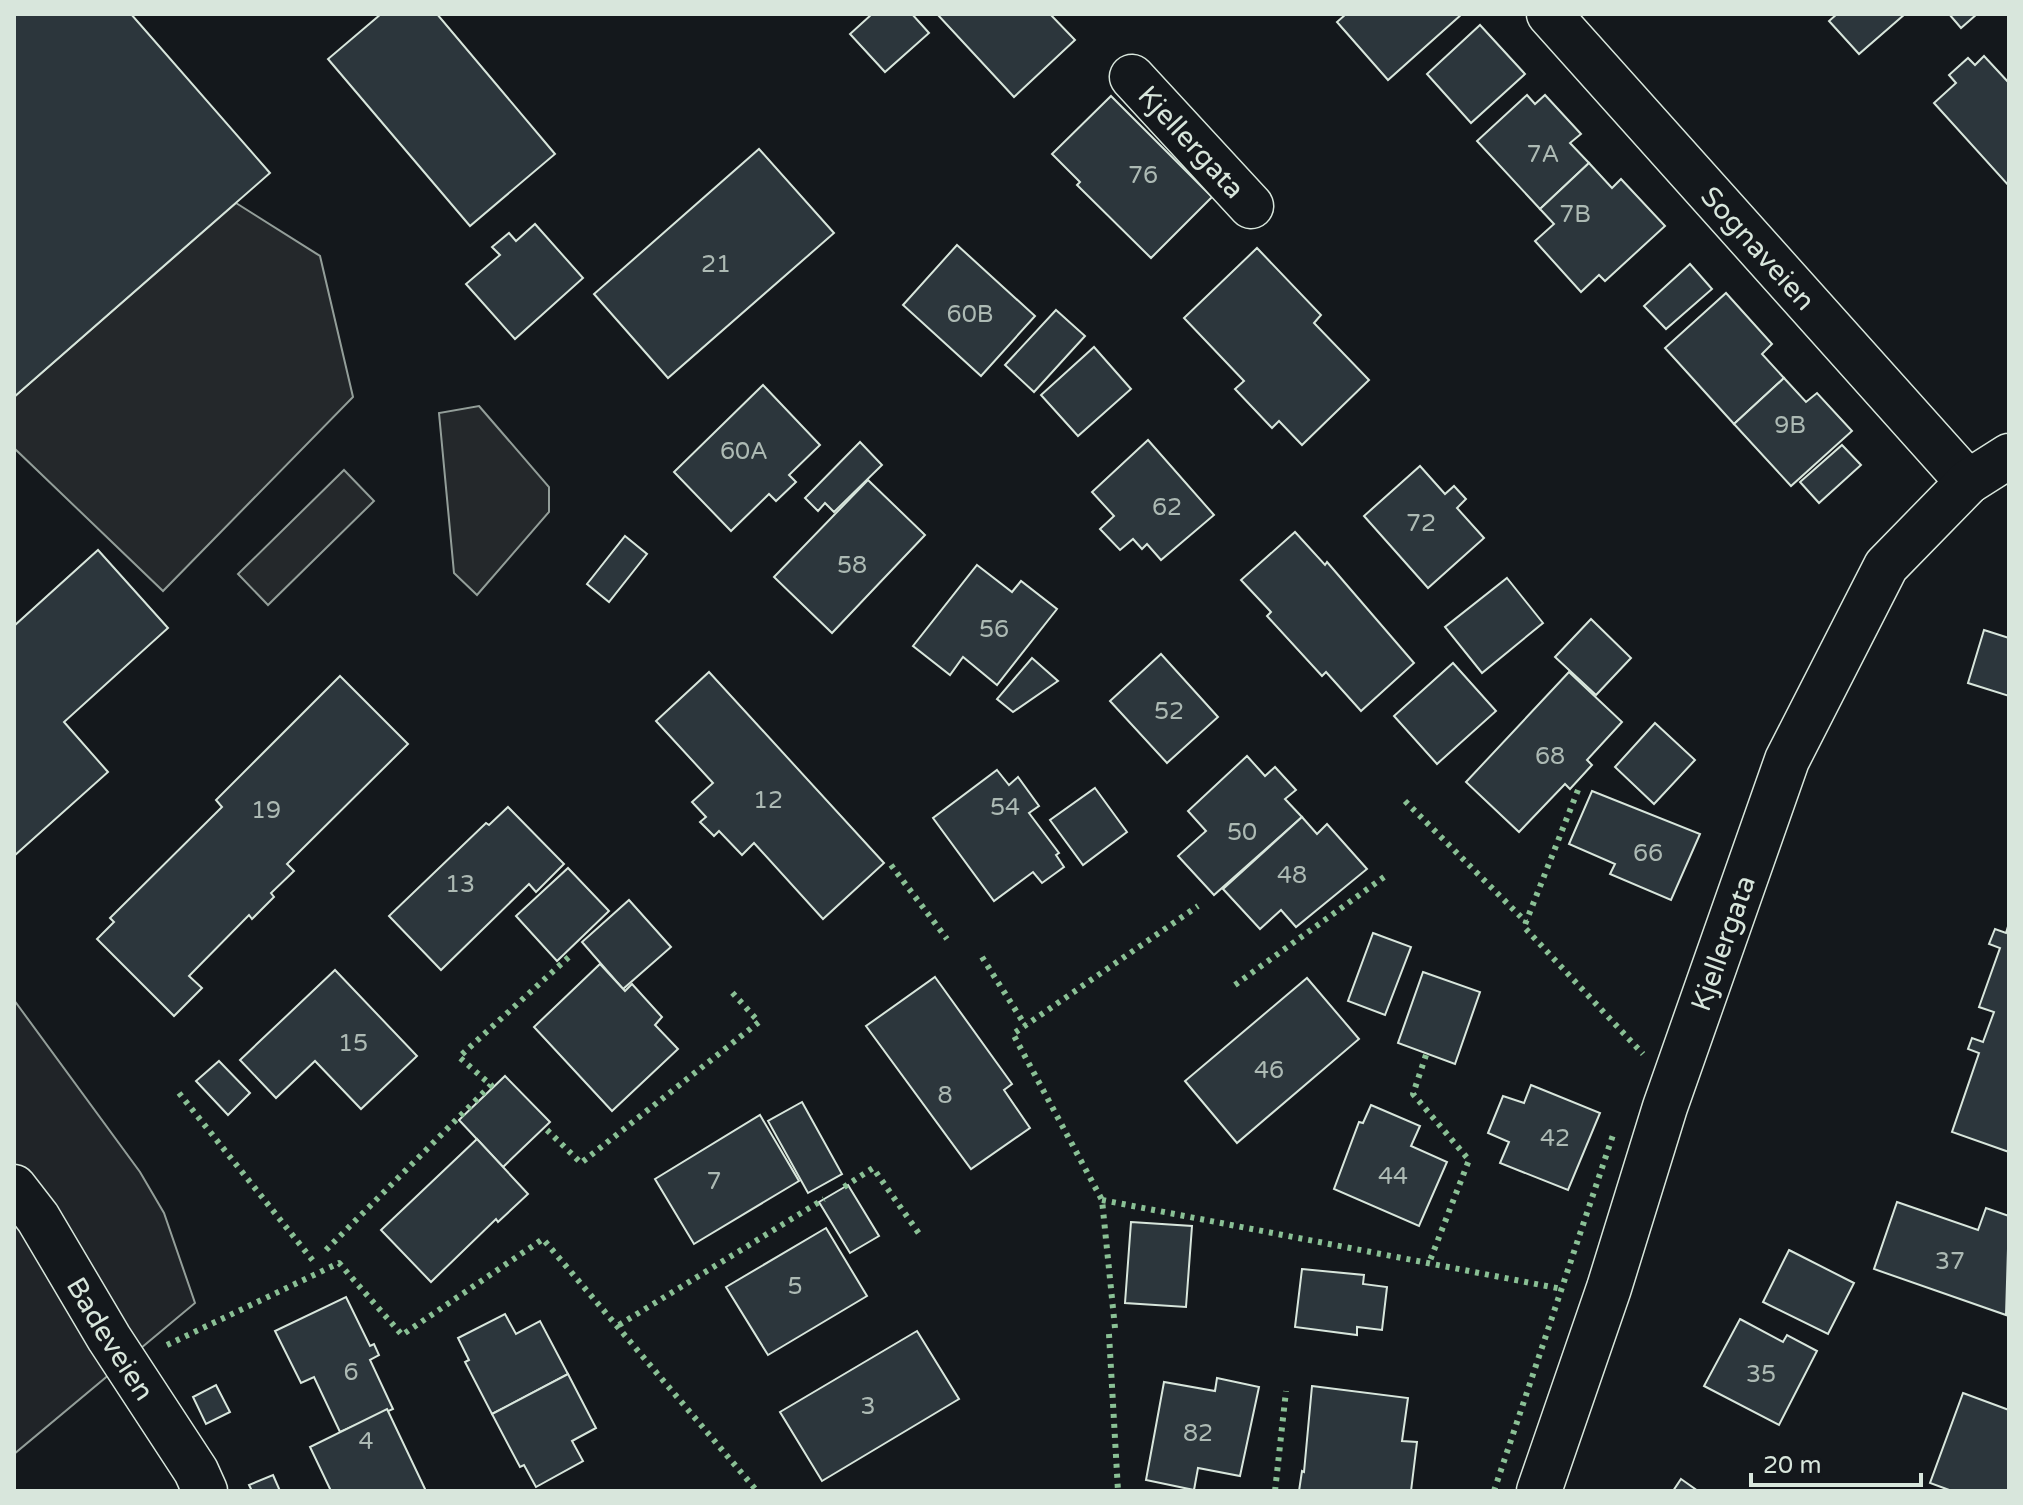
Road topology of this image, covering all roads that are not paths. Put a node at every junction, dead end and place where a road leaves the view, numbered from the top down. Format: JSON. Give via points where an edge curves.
{"nodes":[{"id":1,"x":1549,"y":14,"type":"edge"},
{"id":2,"x":1132,"y":77,"type":"dead end"},
{"id":3,"x":1251,"y":206,"type":"dead end"},
{"id":4,"x":2009,"y":456,"type":"edge"},
{"id":5,"x":1968,"y":482,"type":"junction"},
{"id":6,"x":14,"y":1187,"type":"edge"},
{"id":7,"x":205,"y":1491,"type":"edge"},
{"id":8,"x":1539,"y":1491,"type":"edge"}],
"edges":[{"from":1,"to":5,"type":"street","name":"Sognaveien"},
{"from":2,"to":3,"type":"street","name":"Kjellergata"},
{"from":4,"to":5,"type":"street","name":"Kjellergata"},
{"from":5,"to":8,"type":"street","name":"Kjellergata","via":[[1886,566],[1787,760],[1665,1107]]},
{"from":6,"to":7,"type":"street","name":"Badeveien"}]}
